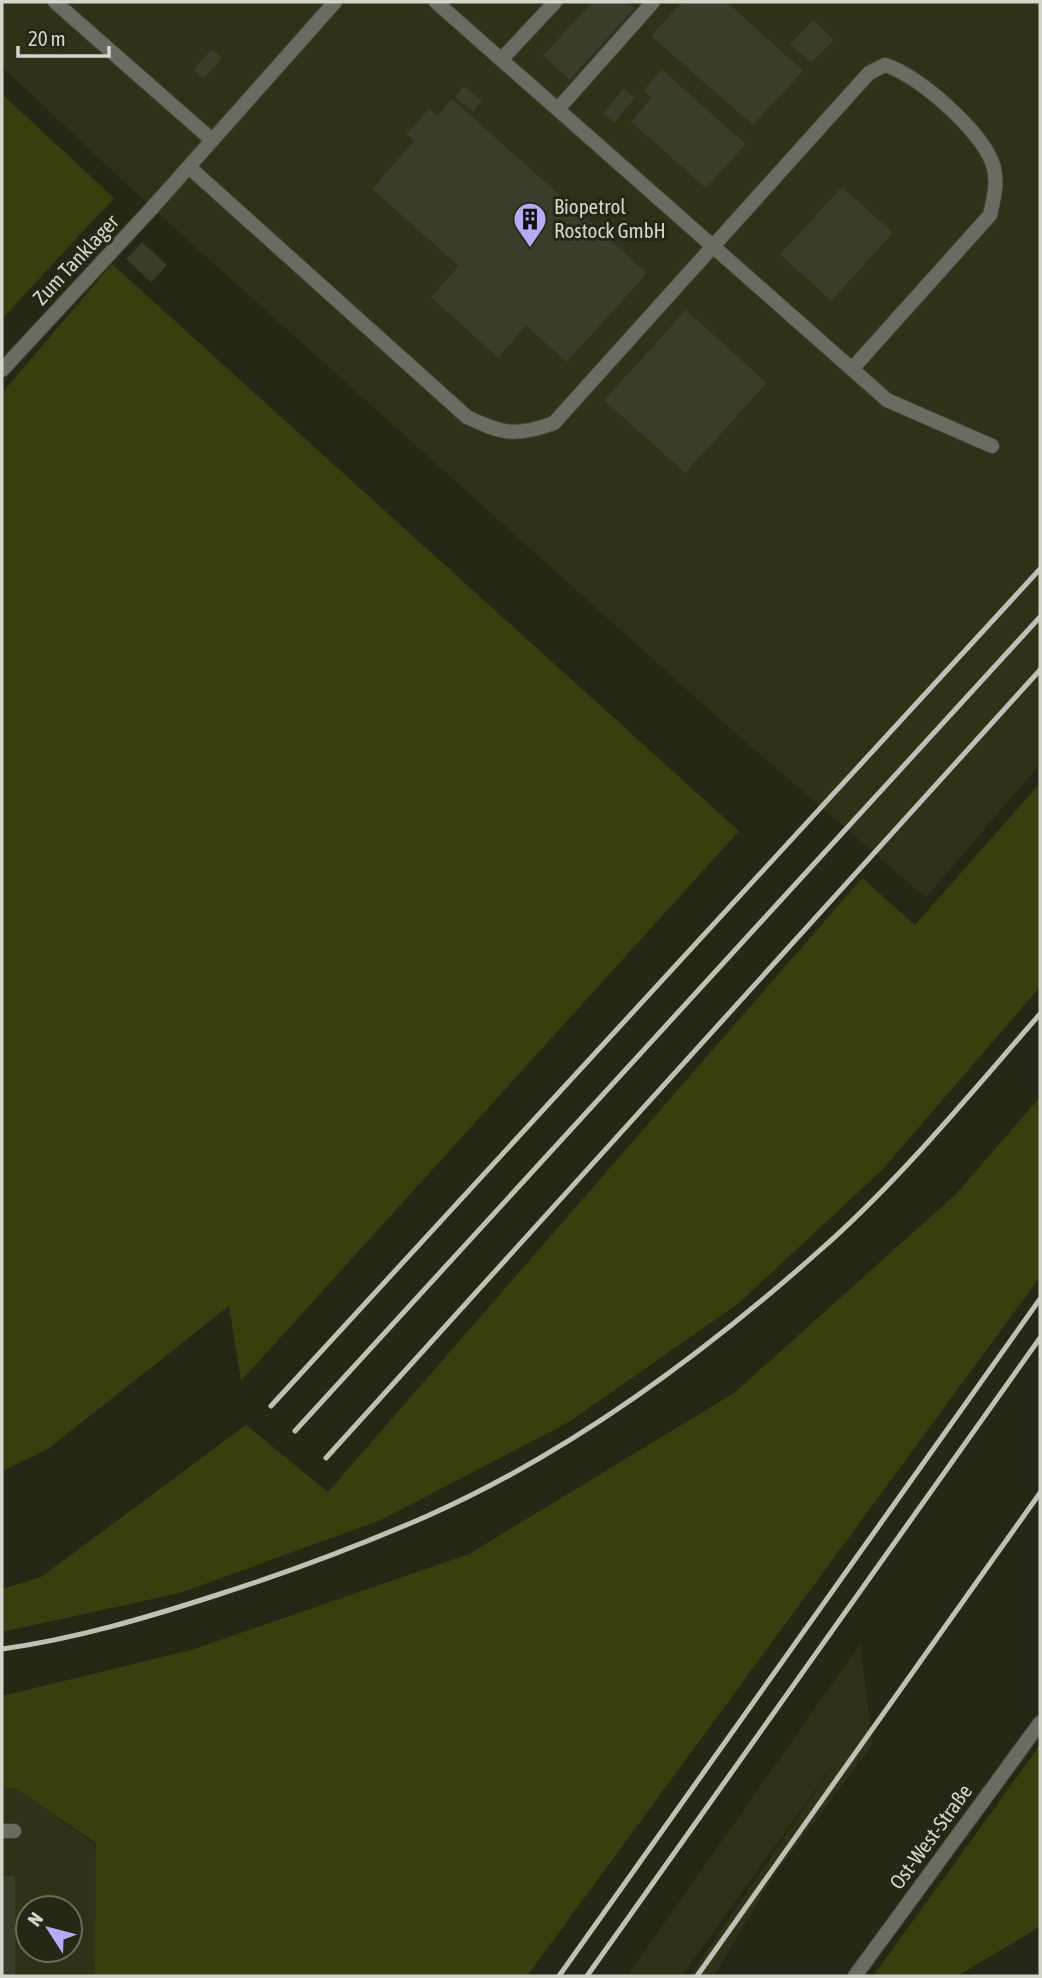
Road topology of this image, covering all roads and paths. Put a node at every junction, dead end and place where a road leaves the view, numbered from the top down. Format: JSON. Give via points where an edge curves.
{"nodes":[{"id":1,"x":55,"y":2,"type":"edge"},
{"id":2,"x":335,"y":2,"type":"edge"},
{"id":3,"x":436,"y":2,"type":"edge"},
{"id":4,"x":555,"y":2,"type":"edge"},
{"id":5,"x":653,"y":2,"type":"edge"},
{"id":6,"x":502,"y":59,"type":"junction"},
{"id":7,"x":558,"y":109,"type":"junction"},
{"id":8,"x":212,"y":140,"type":"junction"},
{"id":9,"x":189,"y":167,"type":"junction"},
{"id":10,"x":713,"y":246,"type":"junction"},
{"id":11,"x":852,"y":369,"type":"junction"},
{"id":12,"x":2,"y":370,"type":"edge"},
{"id":13,"x":992,"y":446,"type":"dead end"},
{"id":14,"x":1040,"y":1723,"type":"edge"},
{"id":15,"x":855,"y":1976,"type":"edge"}],
"edges":[{"from":1,"to":8,"type":"street"},
{"from":2,"to":8,"type":"street","name":"Zum Tanklager"},
{"from":3,"to":6,"type":"street"},
{"from":4,"to":6,"type":"street"},
{"from":5,"to":7,"type":"street"},
{"from":6,"to":7,"type":"street"},
{"from":7,"to":10,"type":"street"},
{"from":8,"to":9,"type":"street","name":"Zum Tanklager"},
{"from":9,"to":10,"type":"street","via":[[467,417],[500,433],[528,433],[554,423]]},
{"from":9,"to":12,"type":"street","name":"Zum Tanklager"},
{"from":10,"to":11,"type":"street"},
{"from":10,"to":11,"type":"street","via":[[869,73],[885,65],[904,71],[975,134],[992,162],[997,187],[990,215]]},
{"from":11,"to":13,"type":"street","via":[[887,400]]},
{"from":14,"to":15,"type":"street","name":"Ost-West-Straße"}]}
